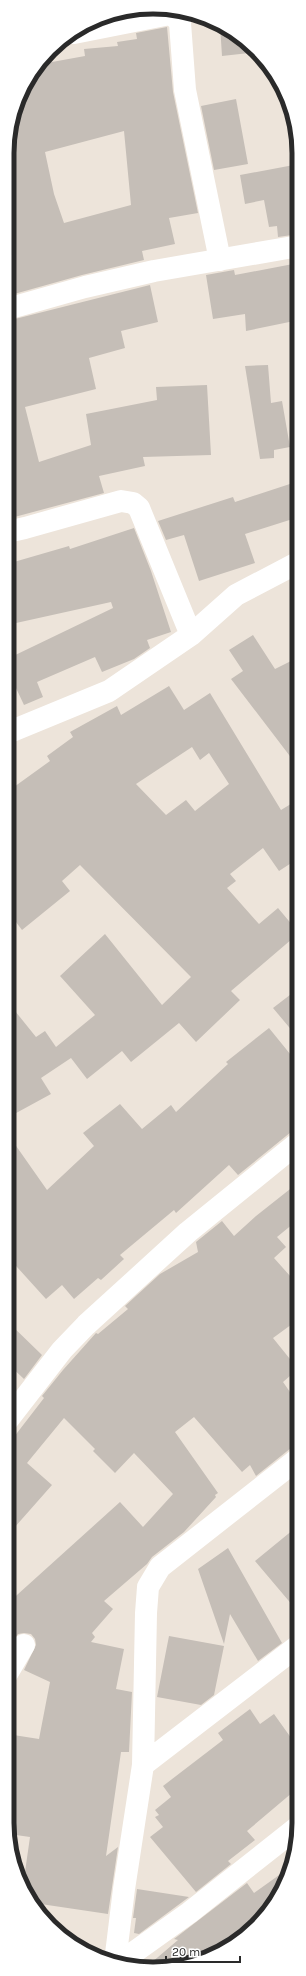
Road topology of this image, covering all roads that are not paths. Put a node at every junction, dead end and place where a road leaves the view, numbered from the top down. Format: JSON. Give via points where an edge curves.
{"nodes":[{"id":1,"x":166,"y":15,"type":"edge"},
{"id":2,"x":173,"y":16,"type":"edge"},
{"id":3,"x":91,"y":30,"type":"edge"},
{"id":4,"x":292,"y":247,"type":"edge"},
{"id":5,"x":220,"y":260,"type":"junction"},
{"id":6,"x":14,"y":307,"type":"edge"},
{"id":7,"x":14,"y":530,"type":"edge"},
{"id":8,"x":292,"y":566,"type":"edge"},
{"id":9,"x":191,"y":635,"type":"junction"},
{"id":10,"x":14,"y":732,"type":"edge"},
{"id":11,"x":292,"y":1148,"type":"edge"},
{"id":12,"x":14,"y":1411,"type":"edge"},
{"id":13,"x":292,"y":1464,"type":"edge"},
{"id":14,"x":24,"y":1645,"type":"dead end"},
{"id":15,"x":292,"y":1650,"type":"edge"},
{"id":16,"x":14,"y":1662,"type":"edge"},
{"id":17,"x":143,"y":1765,"type":"junction"},
{"id":18,"x":292,"y":1832,"type":"edge"},
{"id":19,"x":116,"y":1957,"type":"edge"},
{"id":20,"x":125,"y":1959,"type":"edge"}],
"edges":[{"from":1,"to":3,"type":"street"},
{"from":2,"to":5,"type":"street","via":[[180,23],[185,90]]},
{"from":4,"to":5,"type":"street"},
{"from":5,"to":6,"type":"street","via":[[154,271]]},
{"from":7,"to":9,"type":"street","via":[[121,501],[133,503],[139,508]]},
{"from":8,"to":9,"type":"street","via":[[236,595]]},
{"from":9,"to":10,"type":"street","via":[[108,691]]},
{"from":11,"to":12,"type":"street","via":[[188,1232],[86,1325],[62,1350]]},
{"from":13,"to":17,"type":"street","via":[[160,1568],[148,1587]]},
{"from":14,"to":16,"type":"street"},
{"from":15,"to":17,"type":"street"},
{"from":17,"to":19,"type":"street"},
{"from":18,"to":20,"type":"street","via":[[189,1913]]}]}
